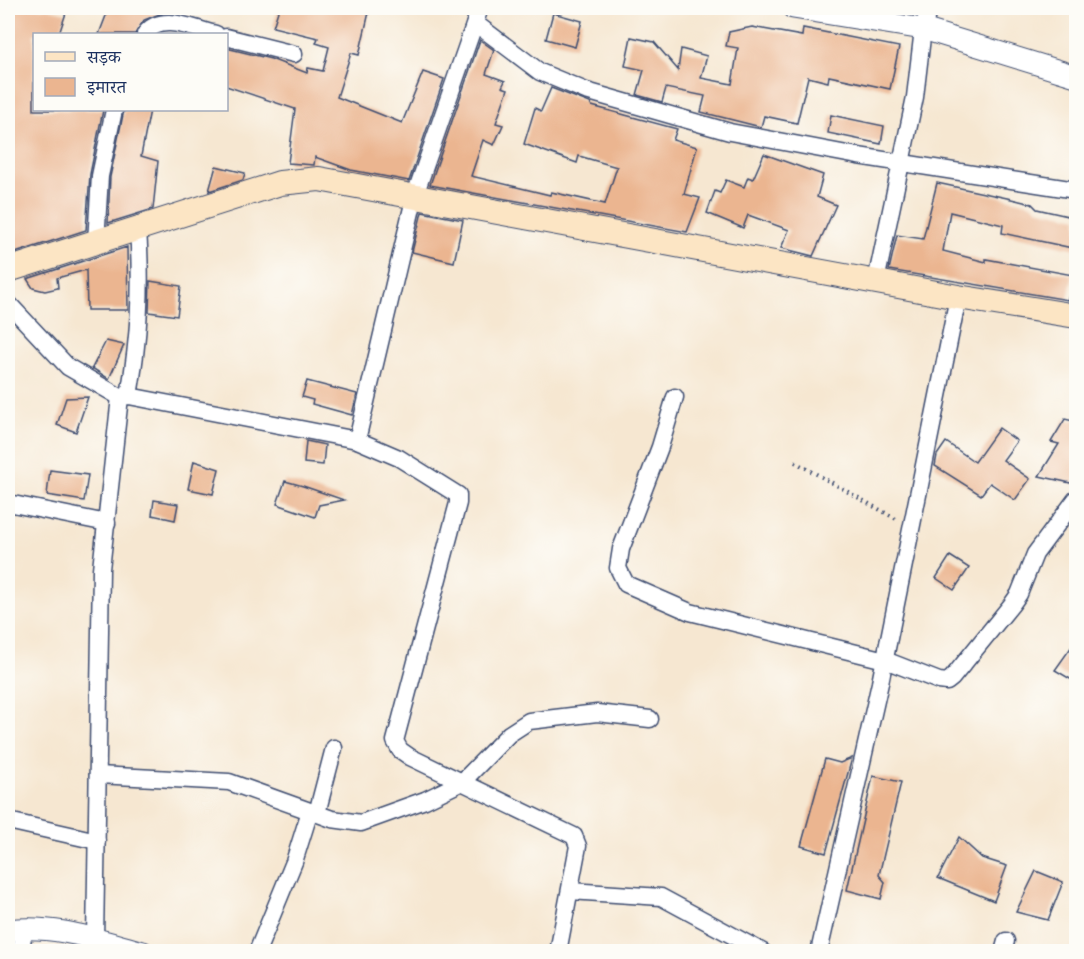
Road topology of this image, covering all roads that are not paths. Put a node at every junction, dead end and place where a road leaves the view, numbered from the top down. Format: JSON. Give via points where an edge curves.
{"nodes":[{"id":1,"x":800,"y":8,"type":"edge"},
{"id":2,"x":929,"y":8,"type":"edge"},
{"id":3,"x":478,"y":15,"type":"edge"},
{"id":4,"x":923,"y":29,"type":"junction"},
{"id":5,"x":146,"y":33,"type":"edge"},
{"id":6,"x":212,"y":33,"type":"edge"},
{"id":7,"x":228,"y":38,"type":"edge"},
{"id":8,"x":294,"y":54,"type":"dead end"},
{"id":9,"x":1077,"y":76,"type":"edge"},
{"id":10,"x":114,"y":111,"type":"edge"},
{"id":11,"x":900,"y":161,"type":"junction"},
{"id":12,"x":1077,"y":190,"type":"edge"},
{"id":13,"x":415,"y":195,"type":"junction"},
{"id":14,"x":138,"y":229,"type":"junction"},
{"id":15,"x":96,"y":242,"type":"junction"},
{"id":16,"x":8,"y":270,"type":"edge"},
{"id":17,"x":876,"y":281,"type":"junction"},
{"id":18,"x":958,"y":297,"type":"junction"},
{"id":19,"x":8,"y":303,"type":"edge"},
{"id":20,"x":1077,"y":316,"type":"edge"},
{"id":21,"x":125,"y":397,"type":"junction"},
{"id":22,"x":675,"y":397,"type":"dead end"},
{"id":23,"x":357,"y":440,"type":"junction"},
{"id":24,"x":1077,"y":499,"type":"edge"},
{"id":25,"x":8,"y":503,"type":"edge"},
{"id":26,"x":107,"y":524,"type":"junction"},
{"id":27,"x":885,"y":660,"type":"junction"},
{"id":28,"x":650,"y":719,"type":"dead end"},
{"id":29,"x":334,"y":748,"type":"dead end"},
{"id":30,"x":98,"y":775,"type":"junction"},
{"id":31,"x":462,"y":782,"type":"junction"},
{"id":32,"x":314,"y":812,"type":"junction"},
{"id":33,"x":8,"y":821,"type":"edge"},
{"id":34,"x":97,"y":841,"type":"junction"},
{"id":35,"x":570,"y":891,"type":"junction"},
{"id":36,"x":16,"y":929,"type":"edge"},
{"id":37,"x":95,"y":940,"type":"junction"},
{"id":38,"x":21,"y":951,"type":"edge"},
{"id":39,"x":143,"y":951,"type":"edge"},
{"id":40,"x":257,"y":951,"type":"edge"},
{"id":41,"x":558,"y":951,"type":"edge"},
{"id":42,"x":763,"y":951,"type":"edge"},
{"id":43,"x":819,"y":951,"type":"edge"}],
"edges":[{"from":1,"to":4,"type":"street"},
{"from":2,"to":4,"type":"street"},
{"from":3,"to":11,"type":"street","via":[[540,72],[586,91],[730,132]]},
{"from":3,"to":13,"type":"street"},
{"from":4,"to":9,"type":"street"},
{"from":4,"to":11,"type":"street","via":[[915,97]]},
{"from":5,"to":6,"type":"street","via":[[152,25],[164,21]]},
{"from":7,"to":8,"type":"street"},
{"from":10,"to":15,"type":"street","via":[[100,176]]},
{"from":11,"to":12,"type":"street"},
{"from":11,"to":17,"type":"street"},
{"from":13,"to":14,"type":"main road","via":[[320,179],[280,183]]},
{"from":13,"to":17,"type":"main road"},
{"from":13,"to":23,"type":"street"},
{"from":14,"to":15,"type":"main road"},
{"from":14,"to":21,"type":"street","via":[[139,341]]},
{"from":15,"to":16,"type":"main road"},
{"from":17,"to":18,"type":"main road"},
{"from":18,"to":20,"type":"main road"},
{"from":18,"to":27,"type":"street"},
{"from":19,"to":21,"type":"street","via":[[68,367]]},
{"from":21,"to":23,"type":"street"},
{"from":21,"to":26,"type":"street"},
{"from":22,"to":27,"type":"street","via":[[621,549],[620,577],[626,584],[690,612]]},
{"from":23,"to":31,"type":"street","via":[[399,458],[458,495],[395,741],[410,757]]},
{"from":24,"to":27,"type":"street","via":[[1035,554],[1019,594],[952,678],[939,681]]},
{"from":25,"to":26,"type":"street"},
{"from":26,"to":30,"type":"street","via":[[101,569]]},
{"from":27,"to":43,"type":"street"},
{"from":28,"to":31,"type":"street","via":[[597,713],[529,721],[509,734]]},
{"from":29,"to":32,"type":"street"},
{"from":30,"to":32,"type":"street","via":[[229,782]]},
{"from":30,"to":34,"type":"street"},
{"from":31,"to":32,"type":"street","via":[[361,823],[347,823]]},
{"from":31,"to":35,"type":"street","via":[[574,836],[578,846]]},
{"from":32,"to":40,"type":"street"},
{"from":33,"to":34,"type":"street"},
{"from":34,"to":37,"type":"street"},
{"from":35,"to":41,"type":"street"},
{"from":35,"to":42,"type":"street","via":[[661,897]]},
{"from":36,"to":37,"type":"street","via":[[73,932]]},
{"from":36,"to":38,"type":"street"},
{"from":37,"to":39,"type":"street"}]}
